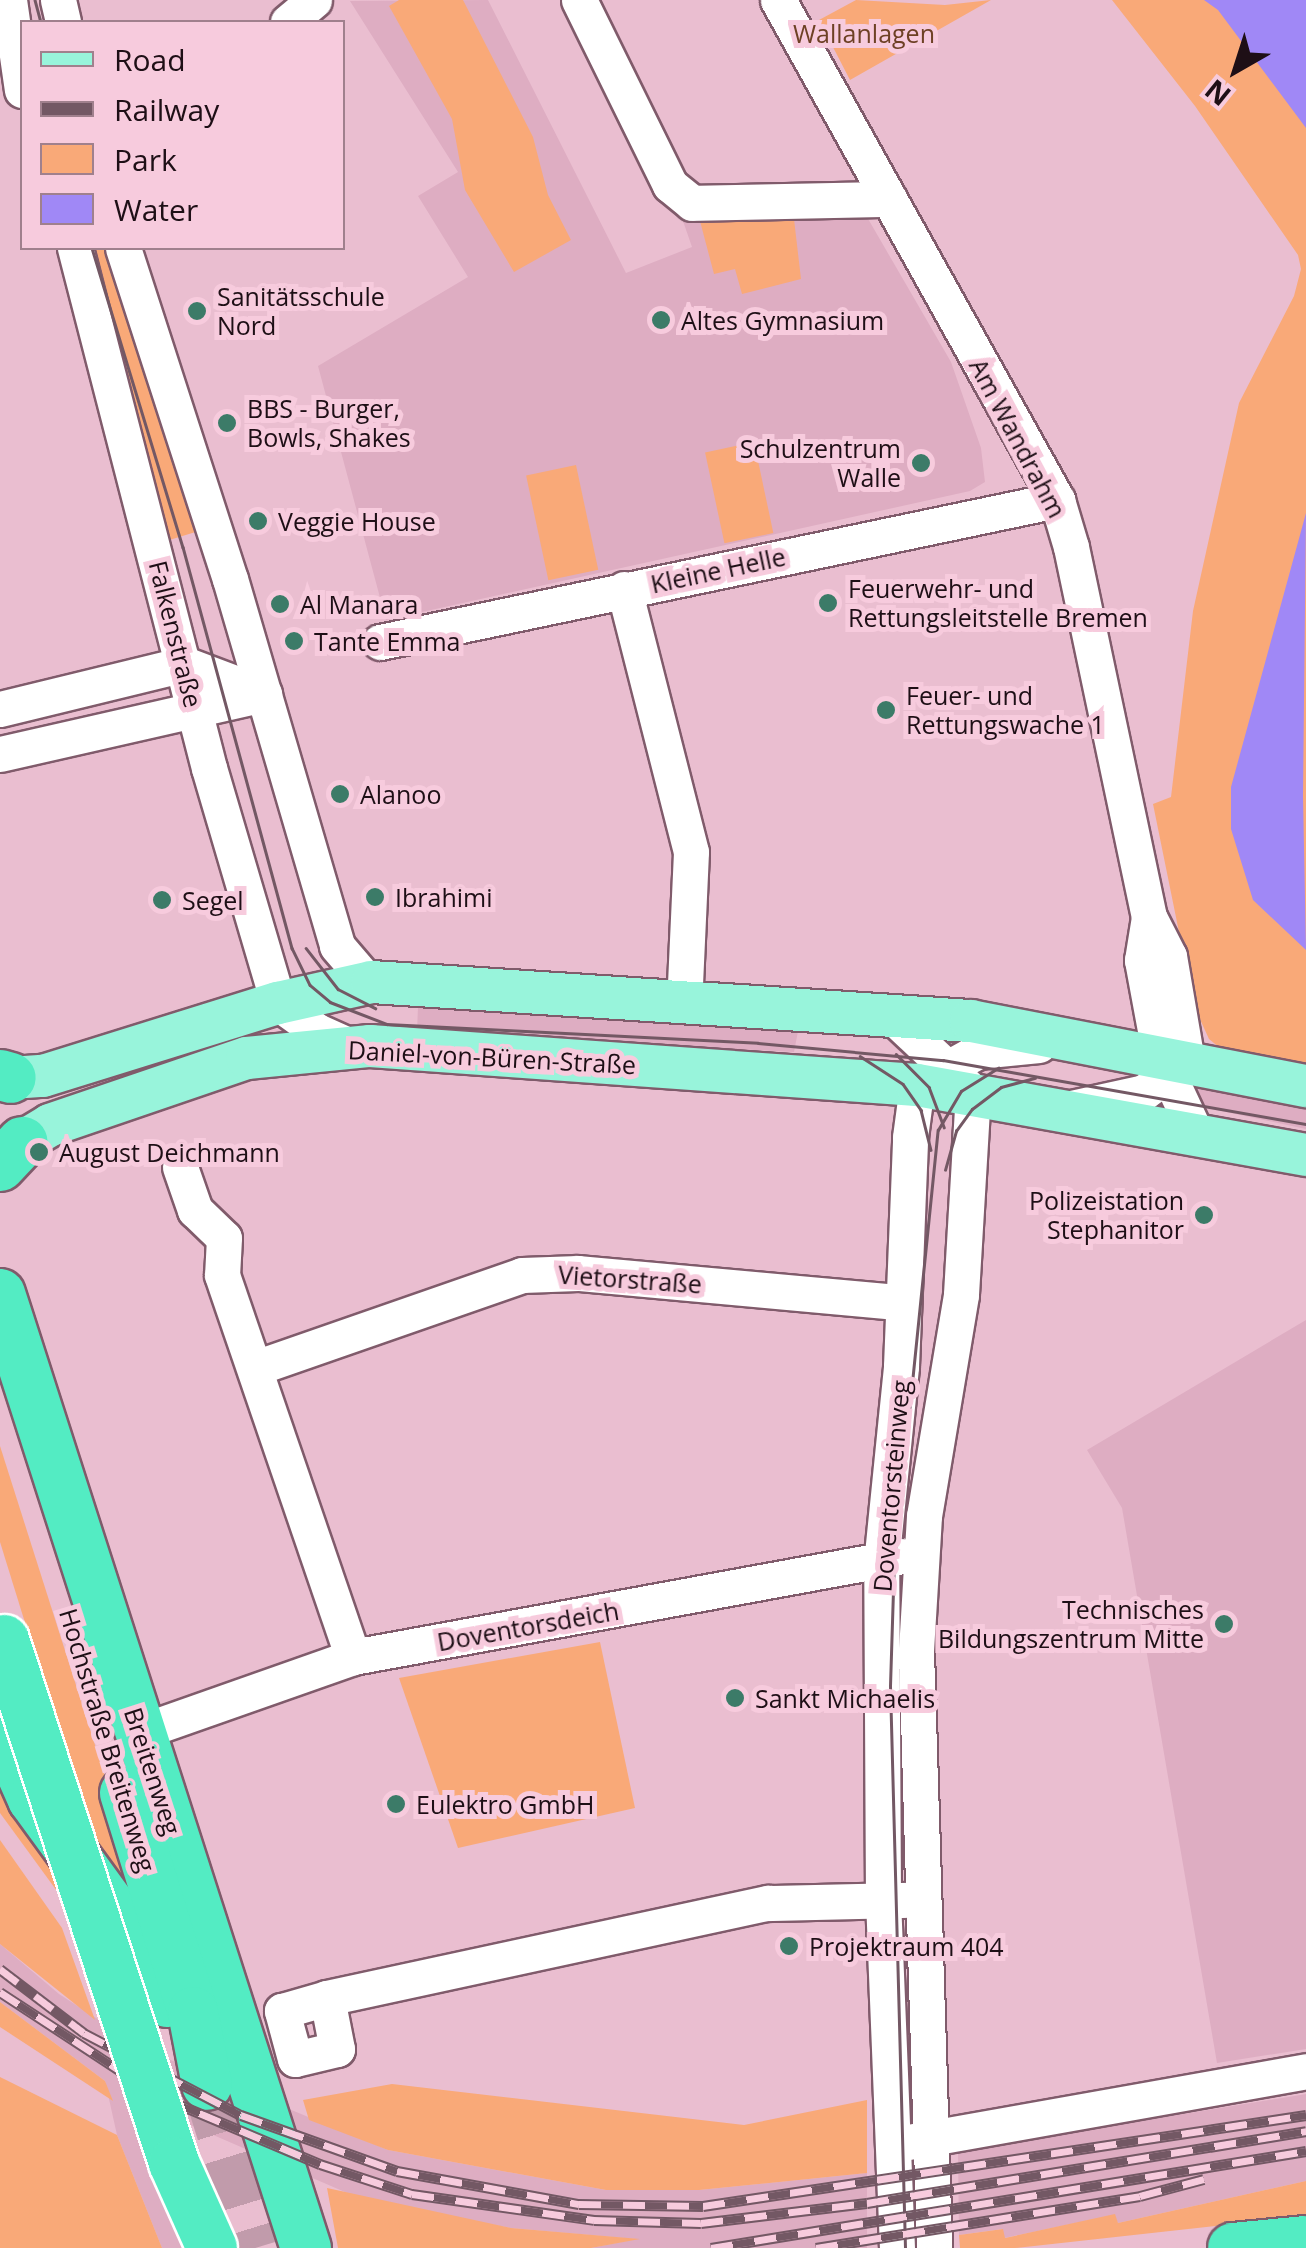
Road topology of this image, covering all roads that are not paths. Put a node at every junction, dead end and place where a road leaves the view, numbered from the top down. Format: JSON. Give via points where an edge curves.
{"nodes":[{"id":1,"x":8,"y":0,"type":"edge"},
{"id":2,"x":314,"y":0,"type":"edge"},
{"id":3,"x":578,"y":0,"type":"edge"},
{"id":4,"x":778,"y":0,"type":"edge"},
{"id":5,"x":290,"y":20,"type":"edge"},
{"id":6,"x":20,"y":77,"type":"edge"},
{"id":7,"x":889,"y":198,"type":"junction"},
{"id":8,"x":76,"y":250,"type":"edge"},
{"id":9,"x":124,"y":250,"type":"edge"},
{"id":10,"x":1056,"y":500,"type":"junction"},
{"id":11,"x":624,"y":589,"type":"junction"},
{"id":12,"x":380,"y":642,"type":"dead end"},
{"id":13,"x":184,"y":664,"type":"junction"},
{"id":14,"x":264,"y":694,"type":"junction"},
{"id":15,"x":0,"y":709,"type":"edge"},
{"id":16,"x":196,"y":710,"type":"junction"},
{"id":17,"x":0,"y":754,"type":"edge"},
{"id":18,"x":337,"y":946,"type":"junction"},
{"id":19,"x":368,"y":982,"type":"junction"},
{"id":20,"x":684,"y":1004,"type":"junction"},
{"id":21,"x":290,"y":1006,"type":"junction"},
{"id":22,"x":891,"y":1015,"type":"junction"},
{"id":23,"x":1095,"y":1045,"type":"junction"},
{"id":24,"x":354,"y":1047,"type":"junction"},
{"id":25,"x":247,"y":1058,"type":"junction"},
{"id":26,"x":1172,"y":1066,"type":"junction"},
{"id":27,"x":5,"y":1077,"type":"edge"},
{"id":28,"x":946,"y":1081,"type":"junction"},
{"id":29,"x":1306,"y":1086,"type":"edge"},
{"id":30,"x":1067,"y":1109,"type":"junction"},
{"id":31,"x":1198,"y":1138,"type":"junction"},
{"id":32,"x":11,"y":1154,"type":"edge"},
{"id":33,"x":1306,"y":1155,"type":"edge"},
{"id":34,"x":180,"y":1168,"type":"dead end"},
{"id":35,"x":0,"y":1294,"type":"edge"},
{"id":36,"x":899,"y":1302,"type":"junction"},
{"id":37,"x":255,"y":1368,"type":"junction"},
{"id":38,"x":0,"y":1398,"type":"edge"},
{"id":39,"x":922,"y":1546,"type":"junction"},
{"id":40,"x":881,"y":1564,"type":"junction"},
{"id":41,"x":2,"y":1633,"type":"edge"},
{"id":42,"x":352,"y":1657,"type":"junction"},
{"id":43,"x":140,"y":1732,"type":"junction"},
{"id":44,"x":3,"y":1740,"type":"edge"},
{"id":45,"x":883,"y":1900,"type":"junction"},
{"id":46,"x":920,"y":1900,"type":"junction"},
{"id":47,"x":328,"y":1998,"type":"dead end"},
{"id":48,"x":1306,"y":2071,"type":"edge"},
{"id":49,"x":910,"y":2142,"type":"junction"},
{"id":50,"x":286,"y":2173,"type":"junction"},
{"id":51,"x":1306,"y":2241,"type":"edge"},
{"id":52,"x":212,"y":2248,"type":"edge"},
{"id":53,"x":306,"y":2248,"type":"edge"},
{"id":54,"x":330,"y":2248,"type":"edge"},
{"id":55,"x":897,"y":2248,"type":"edge"},
{"id":56,"x":934,"y":2248,"type":"edge"},
{"id":57,"x":1233,"y":2248,"type":"edge"}],
"edges":[{"from":1,"to":6,"type":"street"},
{"from":2,"to":5,"type":"street"},
{"from":3,"to":7,"type":"street","via":[[670,185],[692,203]]},
{"from":4,"to":7,"type":"street","name":"Am Wandrahm"},
{"from":7,"to":10,"type":"street","name":"Am Wandrahm"},
{"from":8,"to":13,"type":"street","name":"Falkenstraße"},
{"from":9,"to":14,"type":"street"},
{"from":10,"to":11,"type":"street","name":"Kleine Helle"},
{"from":10,"to":26,"type":"street","name":"Am Wandrahm","via":[[1148,916],[1169,956]]},
{"from":11,"to":12,"type":"street","name":"Kleine Helle"},
{"from":11,"to":20,"type":"street","via":[[691,852]]},
{"from":13,"to":14,"type":"street"},
{"from":13,"to":15,"type":"street"},
{"from":13,"to":16,"type":"street","name":"Falkenstraße"},
{"from":14,"to":16,"type":"street"},
{"from":14,"to":18,"type":"street"},
{"from":16,"to":17,"type":"street"},
{"from":16,"to":21,"type":"street","name":"Falkenstraße"},
{"from":18,"to":19,"type":"street"},
{"from":18,"to":21,"type":"street"},
{"from":19,"to":20,"type":"main road","name":"Daniel-von-Büren-Straße"},
{"from":19,"to":21,"type":"main road","name":"Daniel-von-Büren-Straße"},
{"from":20,"to":22,"type":"main road","name":"Daniel-von-Büren-Straße"},
{"from":21,"to":24,"type":"street"},
{"from":21,"to":25,"type":"street"},
{"from":21,"to":27,"type":"main road","name":"Daniel-von-Büren-Straße","via":[[42,1076]]},
{"from":22,"to":23,"type":"main road","name":"Daniel-von-Büren-Straße","via":[[971,1021]]},
{"from":22,"to":28,"type":"street"},
{"from":23,"to":26,"type":"main road","name":"Daniel-von-Büren-Straße"},
{"from":23,"to":28,"type":"street","name":"Daniel-von-Büren-Straße","via":[[1012,1042]]},
{"from":24,"to":25,"type":"main road","name":"Daniel-von-Büren-Straße"},
{"from":24,"to":28,"type":"main road","name":"Daniel-von-Büren-Straße"},
{"from":25,"to":32,"type":"main road","name":"Daniel-von-Büren-Straße","via":[[50,1125]]},
{"from":26,"to":29,"type":"main road","name":"Daniel-von-Büren-Straße"},
{"from":26,"to":30,"type":"street","via":[[1144,1092]]},
{"from":26,"to":31,"type":"street","name":"Am Wandrahm"},
{"from":28,"to":30,"type":"main road","name":"Daniel-von-Büren-Straße"},
{"from":28,"to":36,"type":"street","name":"Doventorsteinweg"},
{"from":28,"to":39,"type":"street","name":"Doventorsteinweg","via":[[961,1294]]},
{"from":30,"to":31,"type":"main road","name":"Daniel-von-Büren-Straße"},
{"from":31,"to":33,"type":"main road","name":"Daniel-von-Büren-Straße"},
{"from":34,"to":37,"type":"street","via":[[195,1210],[224,1238],[222,1275]]},
{"from":35,"to":43,"type":"highway","name":"Breitenweg"},
{"from":36,"to":37,"type":"street","name":"Vietorstraße","via":[[578,1273],[522,1275]]},
{"from":36,"to":40,"type":"street","name":"Doventorsteinweg","via":[[901,1366]]},
{"from":37,"to":42,"type":"street"},
{"from":38,"to":44,"type":"highway","name":"Hochstraße Breitenweg","via":[[193,2012],[207,2086],[140,1952],[64,1847]]},
{"from":39,"to":40,"type":"street","name":"Doventorsdeich"},
{"from":39,"to":46,"type":"street","name":"Doventorsteinweg","via":[[916,1651]]},
{"from":40,"to":42,"type":"street","name":"Doventorsdeich"},
{"from":40,"to":45,"type":"street","name":"Doventorsteinweg"},
{"from":41,"to":52,"type":"highway","bridge":true,"via":[[174,2163]]},
{"from":42,"to":43,"type":"street","name":"Doventorsdeich"},
{"from":43,"to":50,"type":"highway","name":"Breitenweg"},
{"from":45,"to":46,"type":"street"},
{"from":45,"to":47,"type":"street","via":[[768,1903]]},
{"from":45,"to":49,"type":"street","name":"Doventorsteinweg"},
{"from":46,"to":49,"type":"street","name":"Doventorsteinweg"},
{"from":48,"to":49,"type":"street"},
{"from":49,"to":55,"type":"street","name":"Doventorsteinweg"},
{"from":49,"to":56,"type":"street","name":"Doventorsteinweg"},
{"from":50,"to":53,"type":"highway","name":"Breitenweg"},
{"from":50,"to":54,"type":"highway"},
{"from":51,"to":57,"type":"highway"}]}
